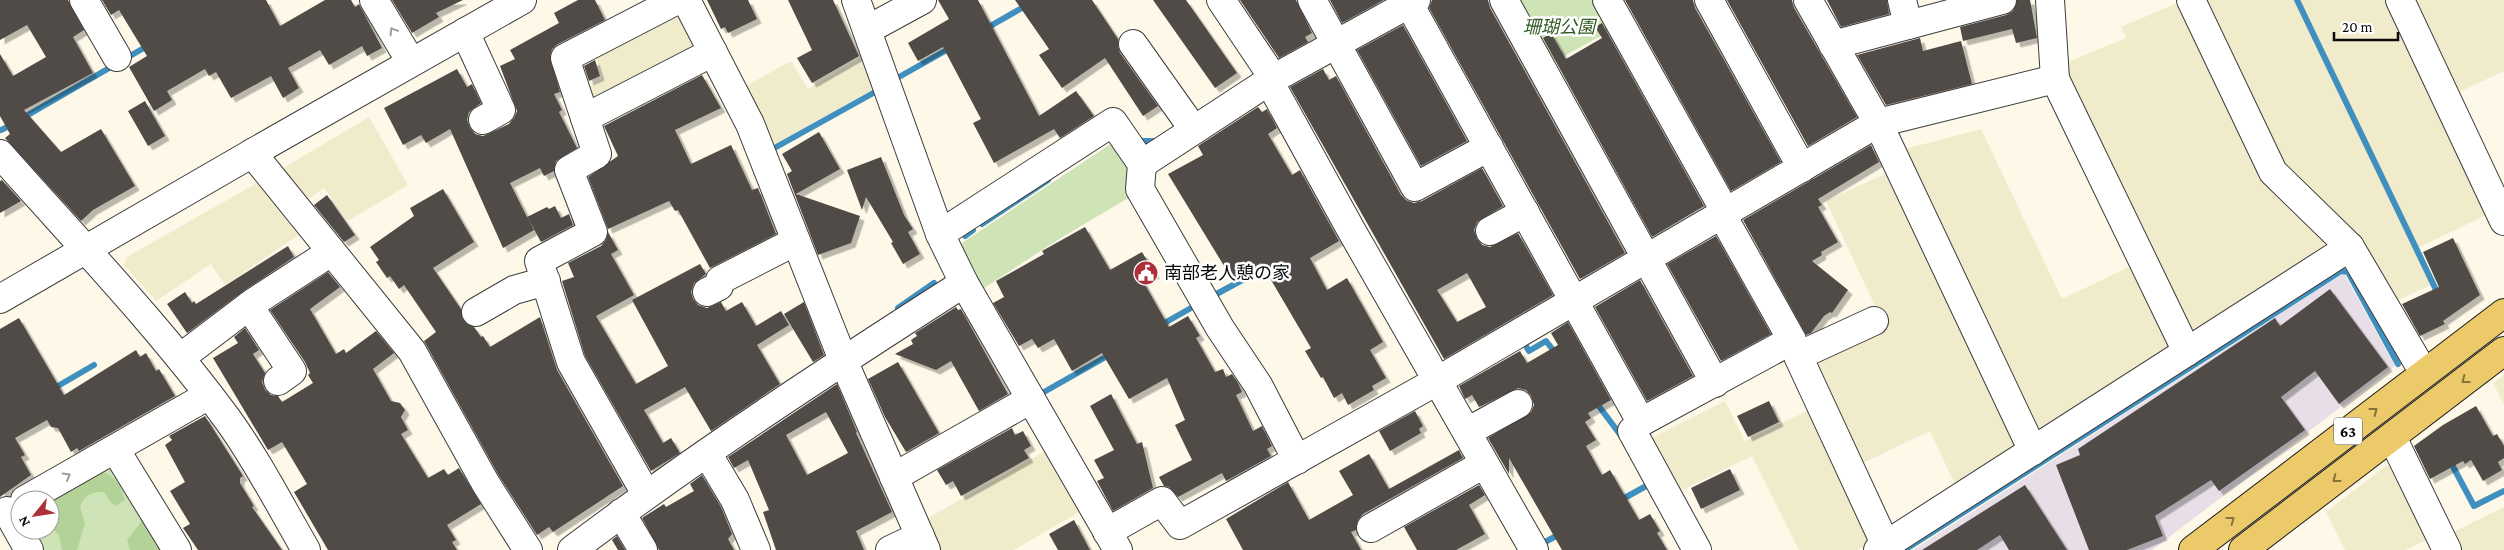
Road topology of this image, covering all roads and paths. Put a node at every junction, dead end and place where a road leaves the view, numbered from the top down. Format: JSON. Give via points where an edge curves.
{"nodes":[{"id":1,"x":84,"y":0,"type":"edge"},
{"id":2,"x":374,"y":0,"type":"edge"},
{"id":3,"x":677,"y":0,"type":"edge"},
{"id":4,"x":686,"y":0,"type":"edge"},
{"id":5,"x":856,"y":0,"type":"edge"},
{"id":6,"x":922,"y":0,"type":"edge"},
{"id":7,"x":1221,"y":0,"type":"edge"},
{"id":8,"x":1312,"y":0,"type":"edge"},
{"id":9,"x":1504,"y":0,"type":"edge"},
{"id":10,"x":1607,"y":0,"type":"edge"},
{"id":11,"x":1709,"y":0,"type":"edge"},
{"id":12,"x":1808,"y":0,"type":"edge"},
{"id":13,"x":2050,"y":0,"type":"edge"},
{"id":14,"x":2191,"y":0,"type":"edge"},
{"id":15,"x":2400,"y":0,"type":"edge"},
{"id":16,"x":1411,"y":1,"type":"edge"},
{"id":17,"x":1995,"y":1,"type":"edge"},
{"id":18,"x":514,"y":2,"type":"edge"},
{"id":19,"x":1905,"y":12,"type":"edge"},
{"id":20,"x":866,"y":30,"type":"junction"},
{"id":21,"x":466,"y":32,"type":"junction"},
{"id":22,"x":1133,"y":44,"type":"dead end"},
{"id":23,"x":1336,"y":44,"type":"junction"},
{"id":24,"x":1833,"y":45,"type":"junction"},
{"id":25,"x":713,"y":52,"type":"junction"},
{"id":26,"x":117,"y":57,"type":"dead end"},
{"id":27,"x":411,"y":62,"type":"junction"},
{"id":28,"x":2056,"y":79,"type":"junction"},
{"id":29,"x":1271,"y":80,"type":"junction"},
{"id":30,"x":585,"y":118,"type":"junction"},
{"id":31,"x":483,"y":120,"type":"dead end"},
{"id":32,"x":1878,"y":123,"type":"junction"},
{"id":33,"x":1194,"y":130,"type":"junction"},
{"id":34,"x":1489,"y":147,"type":"junction"},
{"id":35,"x":252,"y":153,"type":"junction"},
{"id":36,"x":0,"y":154,"type":"edge"},
{"id":37,"x":1142,"y":164,"type":"junction"},
{"id":38,"x":1802,"y":168,"type":"junction"},
{"id":39,"x":1524,"y":212,"type":"junction"},
{"id":40,"x":1724,"y":214,"type":"junction"},
{"id":41,"x":2504,"y":220,"type":"edge"},
{"id":42,"x":1490,"y":231,"type":"dead end"},
{"id":43,"x":940,"y":234,"type":"junction"},
{"id":44,"x":796,"y":241,"type":"junction"},
{"id":45,"x":2350,"y":247,"type":"junction"},
{"id":46,"x":85,"y":250,"type":"junction"},
{"id":47,"x":331,"y":252,"type":"junction"},
{"id":48,"x":1646,"y":258,"type":"junction"},
{"id":49,"x":546,"y":281,"type":"junction"},
{"id":50,"x":964,"y":283,"type":"junction"},
{"id":51,"x":707,"y":292,"type":"dead end"},
{"id":52,"x":0,"y":300,"type":"edge"},
{"id":53,"x":1574,"y":300,"type":"junction"},
{"id":54,"x":249,"y":306,"type":"junction"},
{"id":55,"x":476,"y":312,"type":"dead end"},
{"id":56,"x":2504,"y":313,"type":"edge"},
{"id":57,"x":1874,"y":321,"type":"dead end"},
{"id":58,"x":2504,"y":351,"type":"edge"},
{"id":59,"x":2186,"y":352,"type":"junction"},
{"id":60,"x":180,"y":358,"type":"junction"},
{"id":61,"x":843,"y":360,"type":"junction"},
{"id":62,"x":2424,"y":373,"type":"junction"},
{"id":63,"x":278,"y":381,"type":"dead end"},
{"id":64,"x":1437,"y":381,"type":"junction"},
{"id":65,"x":1715,"y":383,"type":"junction"},
{"id":66,"x":209,"y":395,"type":"junction"},
{"id":67,"x":1031,"y":399,"type":"junction"},
{"id":68,"x":1518,"y":404,"type":"dead end"},
{"id":69,"x":1632,"y":431,"type":"dead end"},
{"id":70,"x":1467,"y":432,"type":"junction"},
{"id":71,"x":2392,"y":437,"type":"junction"},
{"id":72,"x":115,"y":449,"type":"junction"},
{"id":73,"x":2033,"y":451,"type":"junction"},
{"id":74,"x":707,"y":453,"type":"junction"},
{"id":75,"x":1296,"y":460,"type":"junction"},
{"id":76,"x":1484,"y":464,"type":"junction"},
{"id":77,"x":894,"y":478,"type":"junction"},
{"id":78,"x":43,"y":490,"type":"edge"},
{"id":79,"x":646,"y":494,"type":"junction"},
{"id":80,"x":620,"y":513,"type":"junction"},
{"id":81,"x":1371,"y":528,"type":"dead end"},
{"id":82,"x":1113,"y":541,"type":"edge"},
{"id":83,"x":923,"y":543,"type":"edge"},
{"id":84,"x":1884,"y":549,"type":"edge"},
{"id":85,"x":177,"y":550,"type":"edge"},
{"id":86,"x":306,"y":550,"type":"edge"},
{"id":87,"x":528,"y":550,"type":"edge"},
{"id":88,"x":572,"y":550,"type":"edge"},
{"id":89,"x":643,"y":550,"type":"edge"},
{"id":90,"x":756,"y":550,"type":"edge"},
{"id":91,"x":890,"y":550,"type":"edge"},
{"id":92,"x":1534,"y":550,"type":"edge"},
{"id":93,"x":1697,"y":550,"type":"edge"},
{"id":94,"x":2193,"y":550,"type":"edge"},
{"id":95,"x":2243,"y":550,"type":"edge"},
{"id":96,"x":2447,"y":550,"type":"edge"}],
"edges":[{"from":1,"to":26,"type":"street"},
{"from":27,"to":2,"type":"street","one_way":true},
{"from":3,"to":30,"type":"street","via":[[566,58]]},
{"from":4,"to":25,"type":"street"},
{"from":5,"to":20,"type":"street"},
{"from":6,"to":20,"type":"street"},
{"from":7,"to":29,"type":"street"},
{"from":8,"to":23,"type":"street"},
{"from":9,"to":48,"type":"street"},
{"from":10,"to":40,"type":"street"},
{"from":11,"to":38,"type":"street"},
{"from":12,"to":24,"type":"street"},
{"from":13,"to":28,"type":"street"},
{"from":14,"to":45,"type":"street","via":[[2273,172]]},
{"from":15,"to":41,"type":"street"},
{"from":16,"to":23,"type":"street"},
{"from":16,"to":34,"type":"street"},
{"from":17,"to":19,"type":"street"},
{"from":18,"to":21,"type":"street"},
{"from":19,"to":24,"type":"street"},
{"from":20,"to":43,"type":"street"},
{"from":21,"to":27,"type":"street"},
{"from":21,"to":31,"type":"street","via":[[501,110]]},
{"from":22,"to":33,"type":"street"},
{"from":23,"to":29,"type":"street"},
{"from":23,"to":34,"type":"street","via":[[1415,188]]},
{"from":24,"to":32,"type":"street"},
{"from":25,"to":30,"type":"street"},
{"from":25,"to":44,"type":"street","via":[[750,124]]},
{"from":27,"to":35,"type":"street"},
{"from":28,"to":32,"type":"street"},
{"from":28,"to":59,"type":"street"},
{"from":29,"to":33,"type":"street"},
{"from":29,"to":64,"type":"street"},
{"from":30,"to":49,"type":"street","via":[[597,154],[569,170],[593,232],[539,261]]},
{"from":32,"to":38,"type":"street"},
{"from":32,"to":73,"type":"street"},
{"from":33,"to":37,"type":"street"},
{"from":34,"to":39,"type":"street"},
{"from":35,"to":46,"type":"street"},
{"from":35,"to":47,"type":"street"},
{"from":36,"to":46,"type":"street"},
{"from":37,"to":43,"type":"street","via":[[1113,122]]},
{"from":37,"to":75,"type":"street","via":[[1140,189],[1220,328],[1258,385]]},
{"from":38,"to":40,"type":"street"},
{"from":39,"to":42,"type":"street"},
{"from":39,"to":53,"type":"street"},
{"from":40,"to":48,"type":"street"},
{"from":40,"to":65,"type":"street","via":[[1792,340]]},
{"from":43,"to":50,"type":"street"},
{"from":44,"to":51,"type":"street","via":[[720,280],[719,286]]},
{"from":44,"to":61,"type":"street"},
{"from":45,"to":59,"type":"street"},
{"from":45,"to":62,"type":"street"},
{"from":46,"to":52,"type":"street"},
{"from":46,"to":60,"type":"street"},
{"from":47,"to":54,"type":"street"},
{"from":47,"to":87,"type":"street","via":[[412,351],[486,484]]},
{"from":48,"to":53,"type":"street"},
{"from":48,"to":65,"type":"street"},
{"from":49,"to":55,"type":"street","via":[[514,290]]},
{"from":49,"to":79,"type":"street","via":[[571,362]]},
{"from":50,"to":61,"type":"street"},
{"from":50,"to":67,"type":"street"},
{"from":53,"to":64,"type":"street"},
{"from":53,"to":65,"type":"street","via":[[1641,422]]},
{"from":54,"to":60,"type":"street"},
{"from":54,"to":63,"type":"street","via":[[292,372]]},
{"from":56,"to":62,"type":"main road","number":"63"},
{"from":57,"to":84,"type":"street","via":[[1798,356]]},
{"from":58,"to":71,"type":"main road","number":"63","one_way":true},
{"from":59,"to":73,"type":"street"},
{"from":60,"to":66,"type":"street"},
{"from":61,"to":74,"type":"street"},
{"from":61,"to":77,"type":"street"},
{"from":94,"to":62,"type":"main road","number":"63","one_way":true},
{"from":64,"to":70,"type":"street"},
{"from":64,"to":75,"type":"street"},
{"from":66,"to":72,"type":"street"},
{"from":66,"to":86,"type":"street","via":[[229,422]]},
{"from":67,"to":77,"type":"street"},
{"from":67,"to":82,"type":"street"},
{"from":68,"to":70,"type":"street"},
{"from":69,"to":93,"type":"street"},
{"from":70,"to":76,"type":"street"},
{"from":71,"to":95,"type":"main road","number":"63","one_way":true},
{"from":71,"to":96,"type":"street"},
{"from":78,"to":72,"type":"street","one_way":true},
{"from":72,"to":85,"type":"street"},
{"from":73,"to":84,"type":"street"},
{"from":74,"to":79,"type":"street"},
{"from":74,"to":90,"type":"street","via":[[735,500]]},
{"from":75,"to":82,"type":"street","via":[[1180,524],[1162,501]]},
{"from":76,"to":81,"type":"street"},
{"from":76,"to":92,"type":"street"},
{"from":77,"to":83,"type":"street"},
{"from":79,"to":80,"type":"street"},
{"from":80,"to":88,"type":"street"},
{"from":80,"to":89,"type":"street"},
{"from":83,"to":91,"type":"street"}]}
